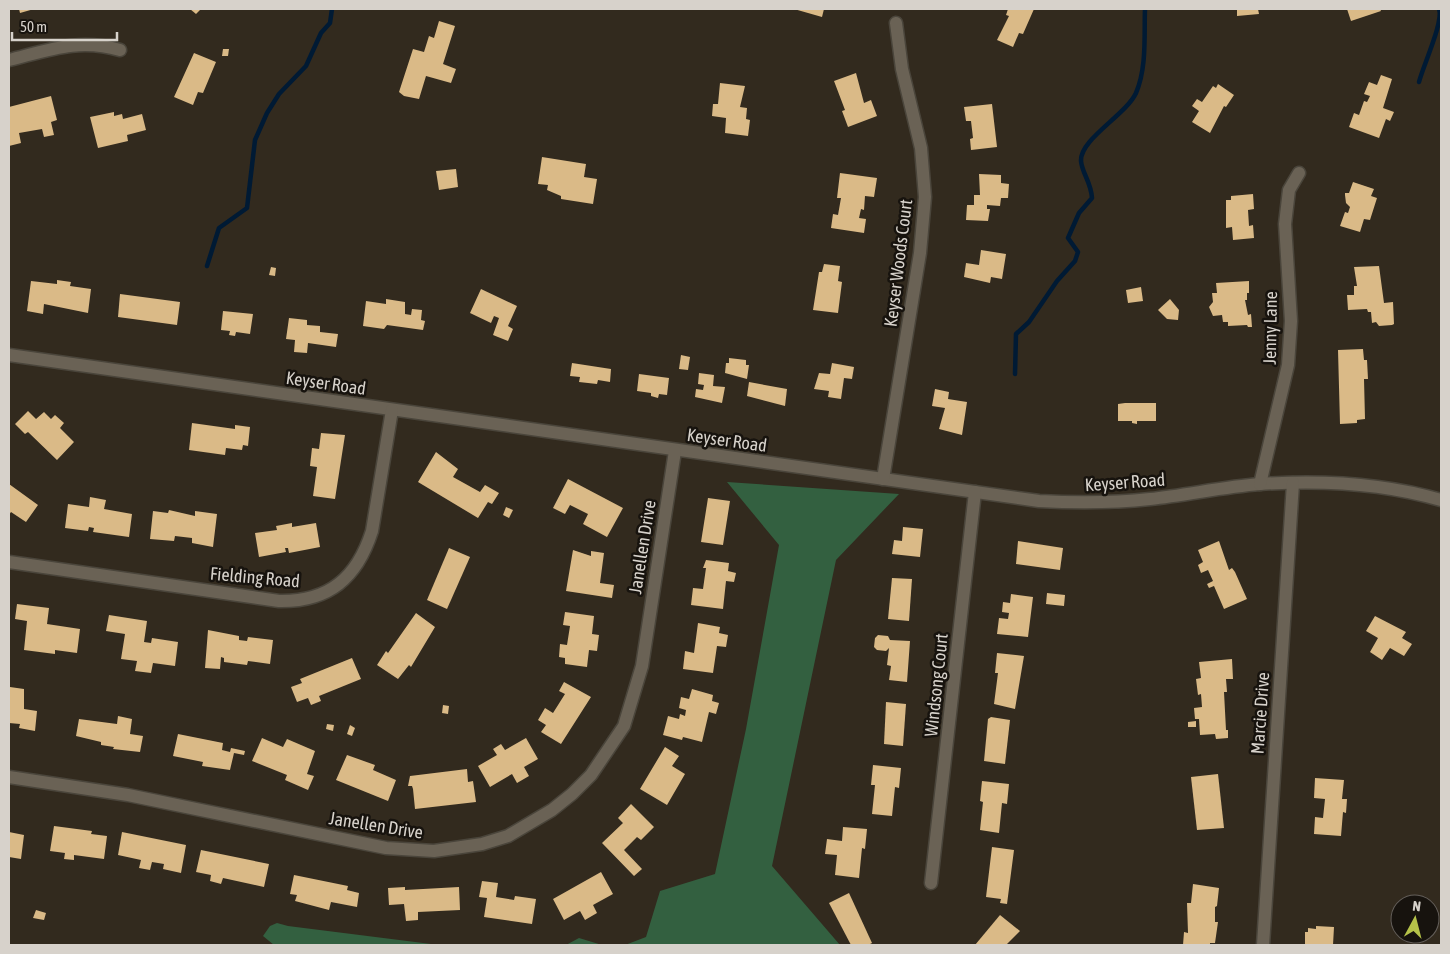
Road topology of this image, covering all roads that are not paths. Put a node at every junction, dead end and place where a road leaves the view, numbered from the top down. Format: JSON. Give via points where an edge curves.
{"nodes":[{"id":1,"x":896,"y":23,"type":"dead end"},
{"id":2,"x":120,"y":50,"type":"dead end"},
{"id":3,"x":9,"y":60,"type":"edge"},
{"id":4,"x":1299,"y":173,"type":"dead end"},
{"id":5,"x":9,"y":355,"type":"edge"},
{"id":6,"x":392,"y":410,"type":"junction"},
{"id":7,"x":675,"y":451,"type":"junction"},
{"id":8,"x":883,"y":479,"type":"junction"},
{"id":9,"x":1293,"y":483,"type":"junction"},
{"id":10,"x":1260,"y":484,"type":"junction"},
{"id":11,"x":975,"y":492,"type":"junction"},
{"id":12,"x":1441,"y":500,"type":"edge"},
{"id":13,"x":9,"y":562,"type":"edge"},
{"id":14,"x":9,"y":777,"type":"edge"},
{"id":15,"x":931,"y":883,"type":"dead end"},
{"id":16,"x":1263,"y":945,"type":"edge"}],
"edges":[{"from":1,"to":8,"type":"street","name":"Keyser Woods Court","via":[[901,62],[921,148],[925,197],[920,253]]},
{"from":2,"to":3,"type":"street","via":[[85,43]]},
{"from":4,"to":10,"type":"street","name":"Jenny Lane","via":[[1289,190],[1285,224],[1291,321],[1288,365]]},
{"from":5,"to":6,"type":"street","name":"Keyser Road"},
{"from":6,"to":7,"type":"street","name":"Keyser Road"},
{"from":6,"to":13,"type":"street","name":"Fielding Road","via":[[367,549],[360,563],[342,582],[321,594],[307,599],[279,601]]},
{"from":7,"to":8,"type":"street","name":"Keyser Road"},
{"from":7,"to":14,"type":"street","name":"Janellen Drive","via":[[642,666],[624,726],[600,763],[572,794],[508,836],[460,848],[405,850],[128,795]]},
{"from":8,"to":11,"type":"street","name":"Keyser Road"},
{"from":9,"to":10,"type":"street","name":"Keyser Road"},
{"from":9,"to":12,"type":"street","name":"Keyser Road","via":[[1379,487]]},
{"from":9,"to":16,"type":"street","name":"Marcie Drive"},
{"from":10,"to":11,"type":"street","name":"Keyser Road","via":[[1097,503]]},
{"from":11,"to":15,"type":"street","name":"Windsong Court"}]}
